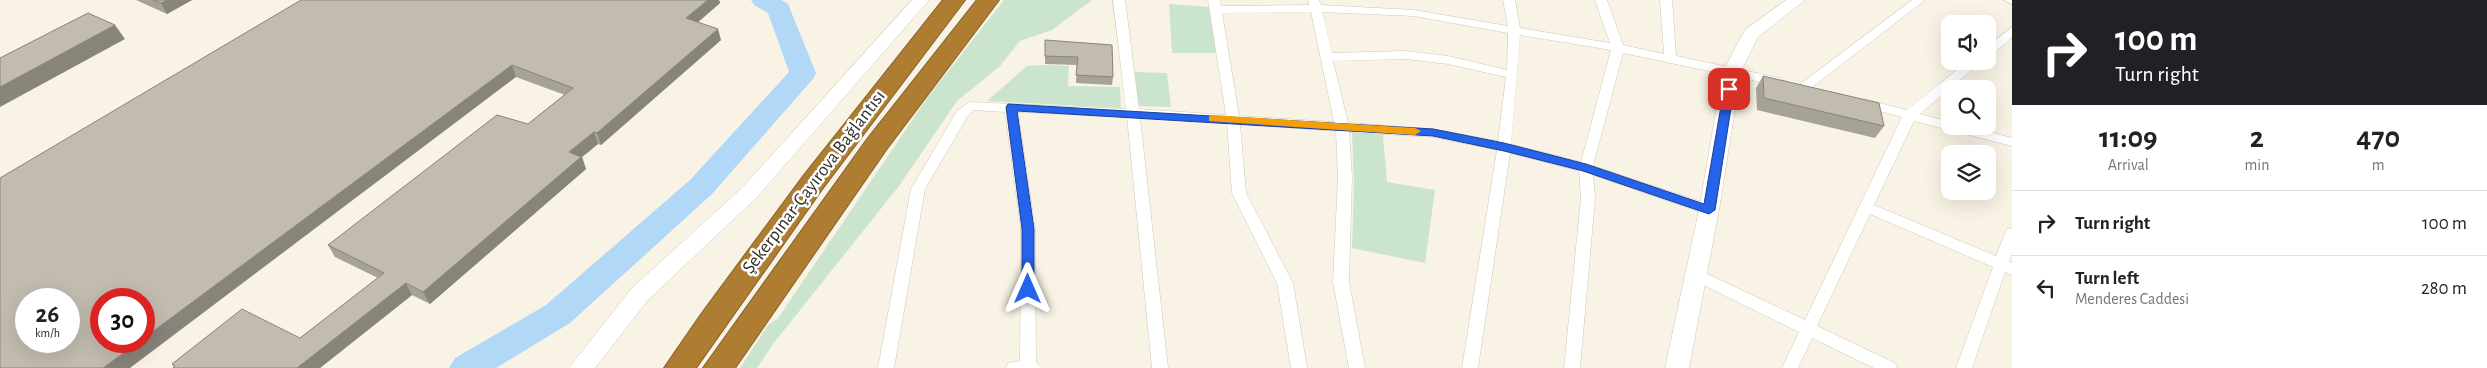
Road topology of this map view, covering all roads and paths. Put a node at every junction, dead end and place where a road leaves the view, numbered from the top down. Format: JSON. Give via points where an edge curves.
{"nodes":[{"id":1,"x":922,"y":0,"type":"edge"},
{"id":2,"x":954,"y":0,"type":"edge"},
{"id":3,"x":988,"y":0,"type":"edge"},
{"id":4,"x":1118,"y":0,"type":"edge"},
{"id":5,"x":1410,"y":0,"type":"edge"},
{"id":6,"x":1509,"y":0,"type":"edge"},
{"id":7,"x":1601,"y":0,"type":"edge"},
{"id":8,"x":1666,"y":0,"type":"edge"},
{"id":9,"x":1797,"y":0,"type":"edge"},
{"id":10,"x":1919,"y":0,"type":"edge"},
{"id":11,"x":1314,"y":4,"type":"edge"},
{"id":12,"x":1215,"y":5,"type":"edge"},
{"id":13,"x":1414,"y":13,"type":"junction"},
{"id":14,"x":1515,"y":31,"type":"junction"},
{"id":15,"x":2012,"y":31,"type":"edge"},
{"id":16,"x":1996,"y":45,"type":"edge"},
{"id":17,"x":1618,"y":48,"type":"junction"},
{"id":18,"x":1328,"y":57,"type":"junction"},
{"id":19,"x":1670,"y":59,"type":"junction"},
{"id":20,"x":1965,"y":70,"type":"edge"},
{"id":21,"x":1732,"y":71,"type":"junction"},
{"id":22,"x":1512,"y":75,"type":"junction"},
{"id":23,"x":1803,"y":88,"type":"junction"},
{"id":24,"x":1821,"y":92,"type":"edge"},
{"id":25,"x":1848,"y":99,"type":"edge"},
{"id":26,"x":1012,"y":107,"type":"junction"},
{"id":27,"x":1134,"y":113,"type":"junction"},
{"id":28,"x":1910,"y":115,"type":"junction"},
{"id":29,"x":1233,"y":120,"type":"junction"},
{"id":30,"x":1941,"y":123,"type":"edge"},
{"id":31,"x":1342,"y":127,"type":"junction"},
{"id":32,"x":1985,"y":135,"type":"edge"},
{"id":33,"x":2012,"y":142,"type":"edge"},
{"id":34,"x":1504,"y":147,"type":"junction"},
{"id":35,"x":1586,"y":168,"type":"junction"},
{"id":36,"x":1866,"y":207,"type":"junction"},
{"id":37,"x":1709,"y":210,"type":"junction"},
{"id":38,"x":2012,"y":233,"type":"edge"},
{"id":39,"x":2006,"y":267,"type":"edge"},
{"id":40,"x":1696,"y":275,"type":"junction"},
{"id":41,"x":1808,"y":329,"type":"junction"},
{"id":42,"x":582,"y":368,"type":"edge"},
{"id":43,"x":679,"y":368,"type":"edge"},
{"id":44,"x":718,"y":368,"type":"edge"},
{"id":45,"x":886,"y":368,"type":"edge"},
{"id":46,"x":1014,"y":368,"type":"edge"},
{"id":47,"x":1028,"y":368,"type":"edge"},
{"id":48,"x":1033,"y":368,"type":"edge"},
{"id":49,"x":1160,"y":368,"type":"edge"},
{"id":50,"x":1299,"y":368,"type":"edge"},
{"id":51,"x":1357,"y":368,"type":"edge"},
{"id":52,"x":1470,"y":368,"type":"edge"},
{"id":53,"x":1572,"y":368,"type":"edge"},
{"id":54,"x":1676,"y":368,"type":"edge"},
{"id":55,"x":1790,"y":368,"type":"edge"},
{"id":56,"x":1889,"y":368,"type":"edge"},
{"id":57,"x":1964,"y":368,"type":"edge"}],
"edges":[{"from":1,"to":42,"type":"street","via":[[749,193],[640,294]]},
{"from":2,"to":43,"type":"highway","name":"Şekerpınar-Çayırova Bağlantısı","via":[[826,166]]},
{"from":3,"to":44,"type":"highway","name":"Şekerpınar-Çayırova Bağlantısı","via":[[877,144]]},
{"from":4,"to":27,"type":"street"},
{"from":5,"to":13,"type":"street"},
{"from":6,"to":14,"type":"street"},
{"from":7,"to":17,"type":"street"},
{"from":8,"to":19,"type":"street"},
{"from":9,"to":21,"type":"street","via":[[1751,34]]},
{"from":10,"to":23,"type":"street"},
{"from":11,"to":12,"type":"street"},
{"from":11,"to":13,"type":"street"},
{"from":11,"to":18,"type":"street"},
{"from":12,"to":29,"type":"street"},
{"from":13,"to":14,"type":"street"},
{"from":14,"to":17,"type":"street"},
{"from":14,"to":22,"type":"street"},
{"from":15,"to":16,"type":"street"},
{"from":17,"to":19,"type":"street"},
{"from":17,"to":35,"type":"street"},
{"from":18,"to":22,"type":"street","via":[[1406,55],[1448,60]]},
{"from":18,"to":31,"type":"street"},
{"from":19,"to":21,"type":"street"},
{"from":20,"to":28,"type":"street"},
{"from":21,"to":23,"type":"street"},
{"from":21,"to":37,"type":"street"},
{"from":22,"to":34,"type":"street"},
{"from":23,"to":24,"type":"street"},
{"from":25,"to":28,"type":"street"},
{"from":26,"to":27,"type":"street"},
{"from":26,"to":45,"type":"street","via":[[979,105],[965,109],[918,189]]},
{"from":26,"to":47,"type":"street","via":[[1028,229]]},
{"from":27,"to":29,"type":"street"},
{"from":27,"to":49,"type":"street"},
{"from":28,"to":30,"type":"street"},
{"from":28,"to":36,"type":"street"},
{"from":29,"to":31,"type":"street"},
{"from":29,"to":50,"type":"street","via":[[1239,193],[1285,283]]},
{"from":31,"to":34,"type":"street","via":[[1433,133]]},
{"from":31,"to":51,"type":"street","via":[[1345,177],[1341,282]]},
{"from":32,"to":33,"type":"street"},
{"from":34,"to":35,"type":"street"},
{"from":34,"to":52,"type":"street"},
{"from":35,"to":37,"type":"street"},
{"from":35,"to":53,"type":"street","via":[[1588,198]]},
{"from":36,"to":39,"type":"street"},
{"from":36,"to":41,"type":"street"},
{"from":37,"to":40,"type":"street"},
{"from":38,"to":39,"type":"street"},
{"from":39,"to":57,"type":"street"},
{"from":40,"to":41,"type":"street"},
{"from":40,"to":54,"type":"street"},
{"from":41,"to":55,"type":"street"},
{"from":41,"to":56,"type":"street"},
{"from":46,"to":47,"type":"street"},
{"from":47,"to":48,"type":"street"}]}
